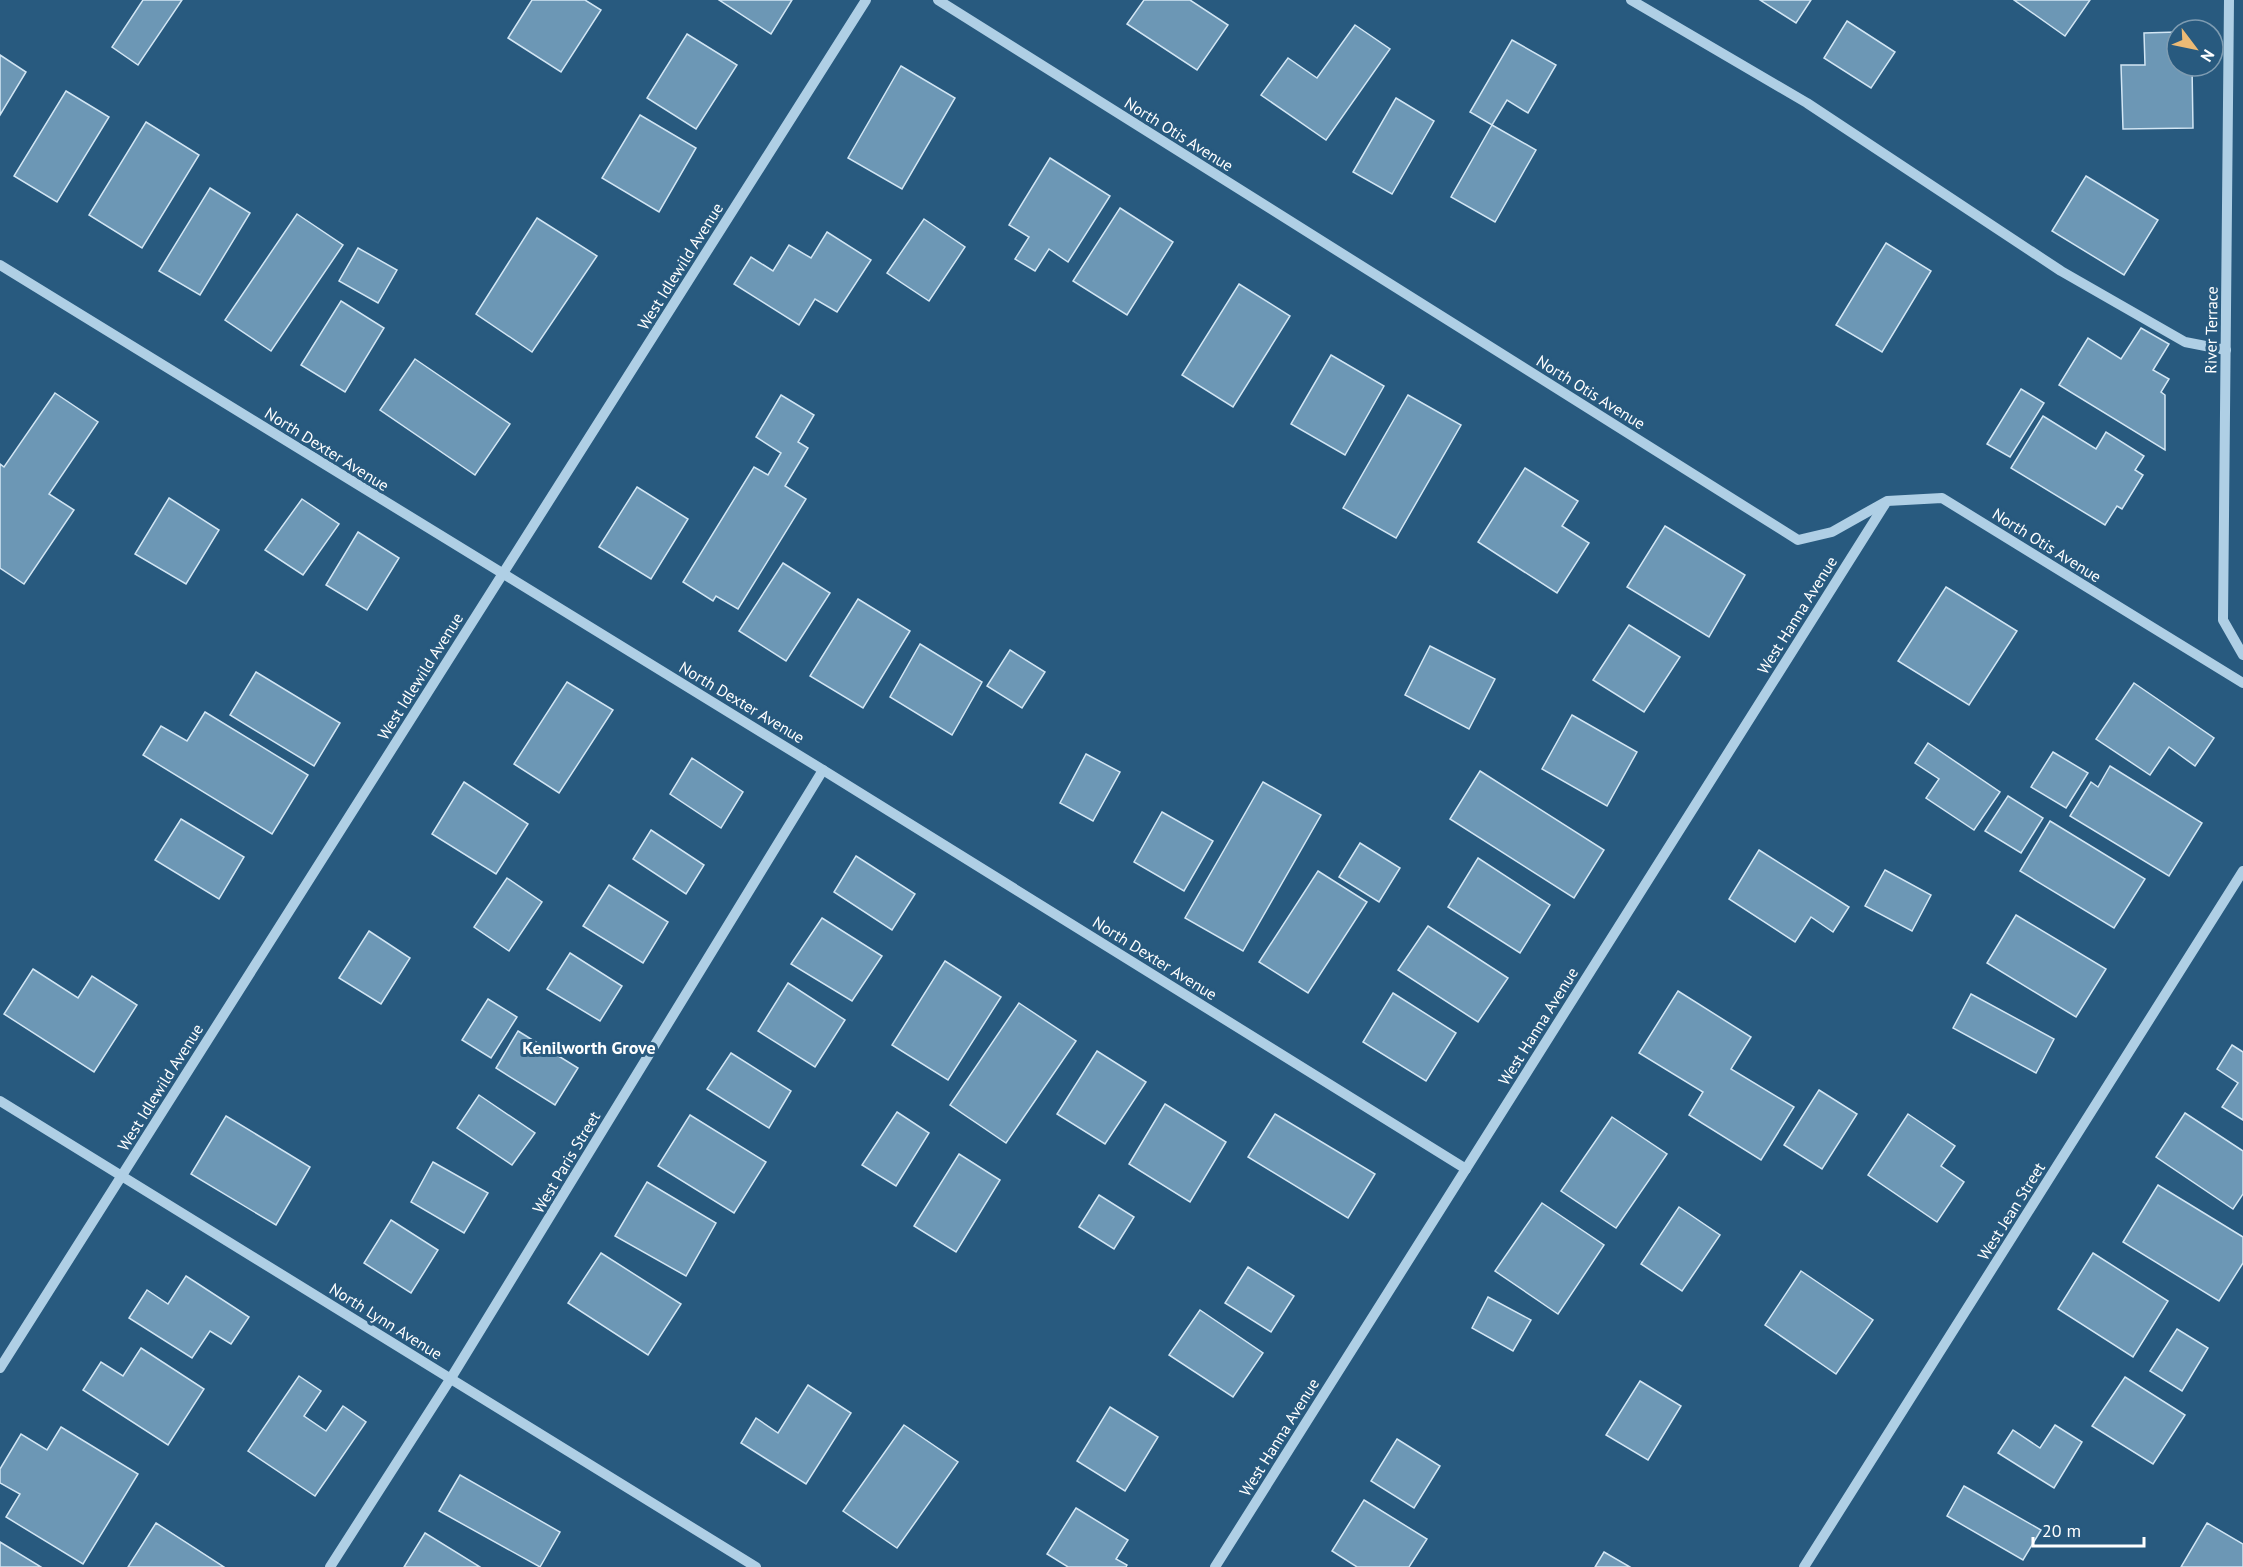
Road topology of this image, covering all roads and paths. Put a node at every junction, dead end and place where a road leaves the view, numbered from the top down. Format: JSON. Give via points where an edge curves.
{"nodes":[{"id":1,"x":866,"y":0,"type":"edge"},
{"id":2,"x":938,"y":0,"type":"edge"},
{"id":3,"x":1631,"y":0,"type":"edge"},
{"id":4,"x":2229,"y":0,"type":"edge"},
{"id":5,"x":0,"y":265,"type":"edge"},
{"id":6,"x":2226,"y":350,"type":"junction"},
{"id":7,"x":1887,"y":501,"type":"junction"},
{"id":8,"x":503,"y":574,"type":"junction"},
{"id":9,"x":2243,"y":655,"type":"edge"},
{"id":10,"x":2243,"y":682,"type":"edge"},
{"id":11,"x":823,"y":770,"type":"junction"},
{"id":12,"x":2243,"y":871,"type":"edge"},
{"id":13,"x":0,"y":1101,"type":"edge"},
{"id":14,"x":1466,"y":1169,"type":"junction"},
{"id":15,"x":122,"y":1176,"type":"junction"},
{"id":16,"x":0,"y":1368,"type":"edge"},
{"id":17,"x":451,"y":1378,"type":"junction"},
{"id":18,"x":330,"y":1567,"type":"edge"},
{"id":19,"x":756,"y":1567,"type":"edge"},
{"id":20,"x":1215,"y":1567,"type":"edge"},
{"id":21,"x":1804,"y":1567,"type":"edge"}],
"edges":[{"from":1,"to":8,"type":"street","name":"West Idlewild Avenue"},
{"from":2,"to":7,"type":"street","name":"North Otis Avenue","via":[[1798,540],[1832,532]]},
{"from":3,"to":6,"type":"street","via":[[1807,103],[2061,270],[2185,342]]},
{"from":4,"to":6,"type":"street","name":"River Terrace"},
{"from":5,"to":8,"type":"street","name":"North Dexter Avenue"},
{"from":6,"to":9,"type":"street","name":"River Terrace","via":[[2223,620]]},
{"from":7,"to":10,"type":"street","name":"North Otis Avenue","via":[[1942,498]]},
{"from":7,"to":14,"type":"street","name":"West Hanna Avenue"},
{"from":8,"to":11,"type":"street","name":"North Dexter Avenue"},
{"from":8,"to":15,"type":"street","name":"West Idlewild Avenue"},
{"from":11,"to":14,"type":"street","name":"North Dexter Avenue"},
{"from":11,"to":17,"type":"street","name":"West Paris Street"},
{"from":12,"to":21,"type":"street","name":"West Jean Street"},
{"from":13,"to":15,"type":"street","name":"North Lynn Avenue"},
{"from":14,"to":20,"type":"street","name":"West Hanna Avenue"},
{"from":15,"to":16,"type":"street","name":"West Idlewild Avenue"},
{"from":15,"to":17,"type":"street","name":"North Lynn Avenue"},
{"from":17,"to":18,"type":"street","name":"West Paris Street"},
{"from":17,"to":19,"type":"street","name":"North Lynn Avenue"}]}
